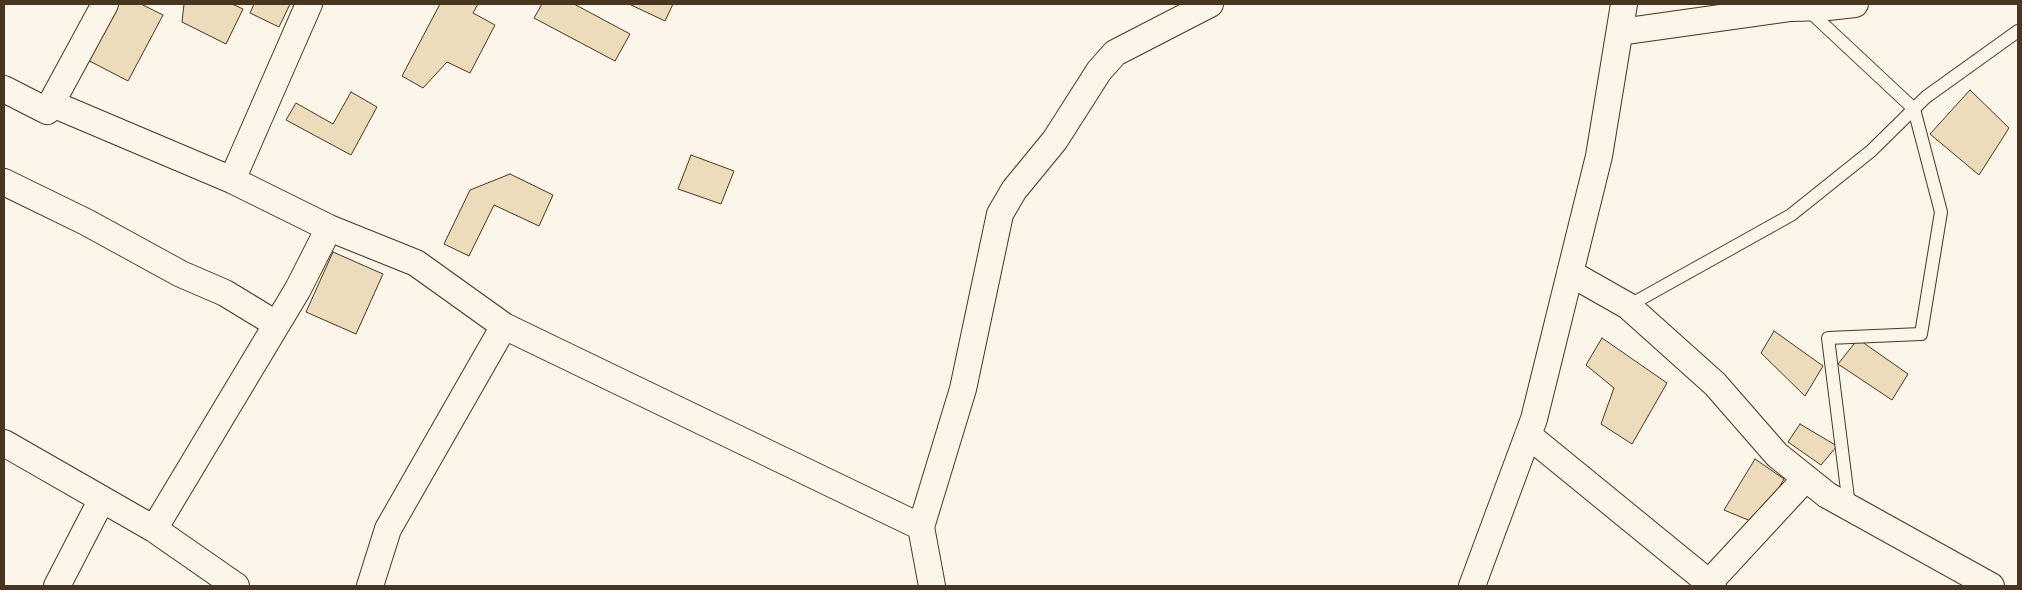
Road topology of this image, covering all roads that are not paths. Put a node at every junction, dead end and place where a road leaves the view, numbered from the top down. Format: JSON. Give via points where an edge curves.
{"nodes":[{"id":1,"x":105,"y":4,"type":"edge"},
{"id":2,"x":309,"y":4,"type":"edge"},
{"id":3,"x":1210,"y":4,"type":"edge"},
{"id":4,"x":1624,"y":4,"type":"edge"},
{"id":5,"x":1855,"y":4,"type":"edge"},
{"id":6,"x":1805,"y":8,"type":"junction"},
{"id":7,"x":2018,"y":31,"type":"edge"},
{"id":8,"x":1620,"y":32,"type":"junction"},
{"id":9,"x":4,"y":89,"type":"edge"},
{"id":10,"x":1914,"y":109,"type":"junction"},
{"id":11,"x":47,"y":111,"type":"junction"},
{"id":12,"x":232,"y":180,"type":"junction"},
{"id":13,"x":4,"y":182,"type":"edge"},
{"id":14,"x":329,"y":228,"type":"junction"},
{"id":15,"x":1570,"y":273,"type":"junction"},
{"id":16,"x":1628,"y":306,"type":"junction"},
{"id":17,"x":276,"y":324,"type":"junction"},
{"id":18,"x":504,"y":326,"type":"junction"},
{"id":19,"x":1528,"y":436,"type":"junction"},
{"id":20,"x":4,"y":443,"type":"edge"},
{"id":21,"x":1806,"y":478,"type":"junction"},
{"id":22,"x":102,"y":499,"type":"junction"},
{"id":23,"x":1850,"y":508,"type":"junction"},
{"id":24,"x":921,"y":527,"type":"junction"},
{"id":25,"x":154,"y":529,"type":"junction"},
{"id":26,"x":1709,"y":585,"type":"edge"},
{"id":27,"x":58,"y":586,"type":"edge"},
{"id":28,"x":236,"y":586,"type":"edge"},
{"id":29,"x":370,"y":586,"type":"edge"},
{"id":30,"x":932,"y":586,"type":"edge"},
{"id":31,"x":1472,"y":586,"type":"edge"},
{"id":32,"x":1991,"y":586,"type":"edge"}],
"edges":[{"from":1,"to":11,"type":"street"},
{"from":2,"to":12,"type":"street"},
{"from":3,"to":24,"type":"street","via":[[1115,53],[1099,71],[1055,140],[1014,190],[1000,214],[963,389]]},
{"from":4,"to":8,"type":"street"},
{"from":5,"to":6,"type":"street"},
{"from":6,"to":8,"type":"street"},
{"from":6,"to":10,"type":"lane"},
{"from":7,"to":10,"type":"lane"},
{"from":8,"to":15,"type":"street","via":[[1599,156]]},
{"from":9,"to":11,"type":"street"},
{"from":10,"to":16,"type":"lane","via":[[1871,151],[1791,214]]},
{"from":10,"to":23,"type":"lane","via":[[1941,212],[1921,334],[1828,338]]},
{"from":11,"to":12,"type":"street","via":[[55,105]]},
{"from":12,"to":14,"type":"street"},
{"from":13,"to":17,"type":"street","via":[[181,274],[225,293]]},
{"from":14,"to":17,"type":"street"},
{"from":14,"to":18,"type":"street","via":[[416,263]]},
{"from":15,"to":16,"type":"street"},
{"from":15,"to":19,"type":"street"},
{"from":16,"to":21,"type":"street","via":[[1715,384],[1778,455]]},
{"from":17,"to":25,"type":"street"},
{"from":18,"to":24,"type":"street"},
{"from":18,"to":29,"type":"street","via":[[388,529]]},
{"from":19,"to":26,"type":"street"},
{"from":19,"to":31,"type":"street"},
{"from":20,"to":22,"type":"street"},
{"from":21,"to":23,"type":"street","via":[[1827,496]]},
{"from":21,"to":26,"type":"street"},
{"from":22,"to":25,"type":"street"},
{"from":22,"to":27,"type":"street"},
{"from":23,"to":32,"type":"street"},
{"from":24,"to":30,"type":"street"},
{"from":25,"to":28,"type":"street"}]}
